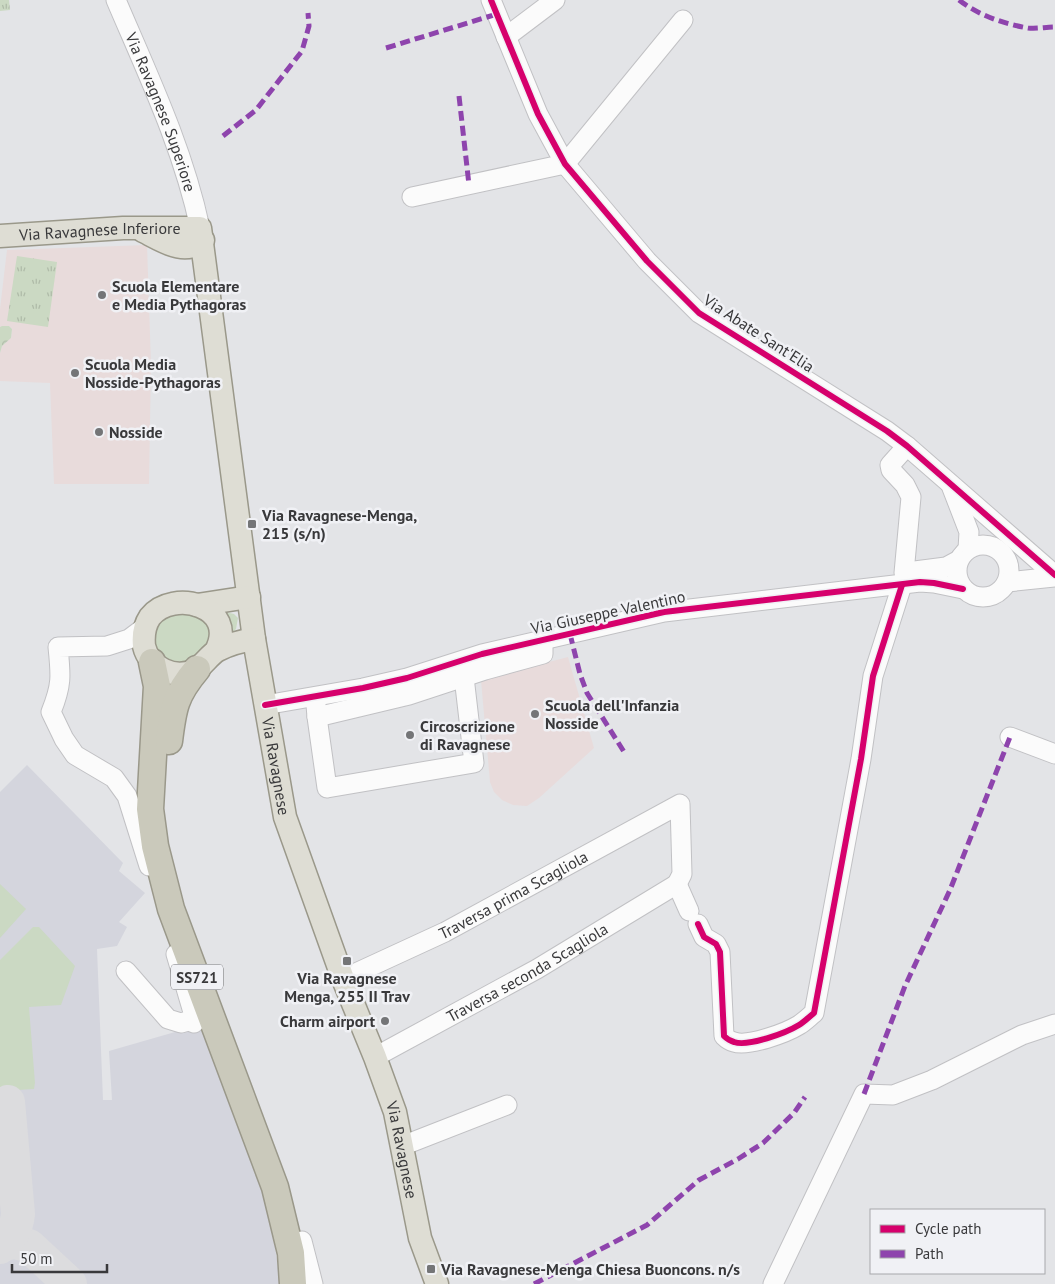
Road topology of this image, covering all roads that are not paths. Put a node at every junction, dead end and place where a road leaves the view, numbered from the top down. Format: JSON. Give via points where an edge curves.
{"nodes":[{"id":1,"x":116,"y":0,"type":"edge"},
{"id":2,"x":491,"y":0,"type":"edge"},
{"id":3,"x":555,"y":0,"type":"edge"},
{"id":4,"x":683,"y":20,"type":"dead end"},
{"id":5,"x":506,"y":37,"type":"junction"},
{"id":6,"x":565,"y":164,"type":"junction"},
{"id":7,"x":412,"y":197,"type":"dead end"},
{"id":8,"x":136,"y":228,"type":"junction"},
{"id":9,"x":201,"y":234,"type":"junction"},
{"id":10,"x":0,"y":236,"type":"edge"},
{"id":11,"x":165,"y":242,"type":"junction"},
{"id":12,"x":210,"y":294,"type":"junction"},
{"id":13,"x":907,"y":446,"type":"junction"},
{"id":14,"x":952,"y":487,"type":"junction"},
{"id":15,"x":969,"y":546,"type":"junction"},
{"id":16,"x":1008,"y":573,"type":"junction"},
{"id":17,"x":1055,"y":576,"type":"edge"},
{"id":18,"x":903,"y":579,"type":"junction"},
{"id":19,"x":963,"y":589,"type":"junction"},
{"id":20,"x":249,"y":598,"type":"junction"},
{"id":21,"x":684,"y":603,"type":"junction"},
{"id":22,"x":197,"y":605,"type":"junction"},
{"id":23,"x":145,"y":627,"type":"junction"},
{"id":24,"x":254,"y":639,"type":"junction"},
{"id":25,"x":107,"y":646,"type":"junction"},
{"id":26,"x":543,"y":647,"type":"junction"},
{"id":27,"x":150,"y":659,"type":"junction"},
{"id":28,"x":206,"y":660,"type":"junction"},
{"id":29,"x":464,"y":677,"type":"junction"},
{"id":30,"x":314,"y":691,"type":"junction"},
{"id":31,"x":264,"y":699,"type":"junction"},
{"id":32,"x":317,"y":717,"type":"junction"},
{"id":33,"x":1010,"y":737,"type":"dead end"},
{"id":34,"x":1055,"y":754,"type":"edge"},
{"id":35,"x":677,"y":884,"type":"junction"},
{"id":36,"x":126,"y":971,"type":"dead end"},
{"id":37,"x":343,"y":979,"type":"junction"},
{"id":38,"x":1055,"y":1024,"type":"edge"},
{"id":39,"x":375,"y":1057,"type":"junction"},
{"id":40,"x":507,"y":1105,"type":"dead end"},
{"id":41,"x":402,"y":1146,"type":"junction"},
{"id":42,"x":302,"y":1241,"type":"junction"},
{"id":43,"x":293,"y":1284,"type":"edge"},
{"id":44,"x":303,"y":1284,"type":"edge"},
{"id":45,"x":313,"y":1284,"type":"edge"},
{"id":46,"x":437,"y":1284,"type":"edge"},
{"id":47,"x":773,"y":1284,"type":"edge"}],
"edges":[{"from":1,"to":9,"type":"street","name":"Via Ravagnese Superiore","via":[[170,127]]},
{"from":2,"to":5,"type":"street","name":"Via Abate Sant'Elia"},
{"from":3,"to":5,"type":"street"},
{"from":4,"to":6,"type":"street"},
{"from":5,"to":6,"type":"street","name":"Via Abate Sant'Elia","via":[[538,114]]},
{"from":6,"to":7,"type":"street"},
{"from":6,"to":13,"type":"street","name":"Via Abate Sant'Elia","via":[[647,262],[699,313]]},
{"from":8,"to":9,"type":"main road","name":"Via Ravagnese Inferiore"},
{"from":8,"to":10,"type":"main road","name":"Via Ravagnese Inferiore"},
{"from":8,"to":11,"type":"main road"},
{"from":9,"to":11,"type":"main road","via":[[195,247],[184,249]]},
{"from":9,"to":12,"type":"main road","name":"Via Ravagnese"},
{"from":11,"to":12,"type":"main road","via":[[183,255]]},
{"from":12,"to":20,"type":"main road","name":"Via Ravagnese"},
{"from":13,"to":14,"type":"street","name":"Via Abate Sant'Elia"},
{"from":13,"to":18,"type":"street","via":[[890,465],[911,497]]},
{"from":14,"to":15,"type":"street","name":"Via Abate Sant'Elia"},
{"from":14,"to":17,"type":"street","name":"Via Abate Sant'Elia"},
{"from":15,"to":16,"type":"street","via":[[992,546],[999,550],[1005,557]]},
{"from":15,"to":18,"type":"street","name":"Via Giuseppe Valentino","via":[[940,568]]},
{"from":15,"to":19,"type":"street","via":[[956,570]]},
{"from":16,"to":17,"type":"street","name":"Via Abate Sant'Elia"},
{"from":16,"to":19,"type":"street","via":[[1002,590],[992,596],[982,598]]},
{"from":18,"to":19,"type":"street","name":"Via Giuseppe Valentino"},
{"from":18,"to":21,"type":"street","name":"Via Giuseppe Valentino"},
{"from":18,"to":35,"type":"street","via":[[873,676],[814,1013],[783,1034],[762,1040],[736,1043],[724,1036],[720,952],[716,944],[704,937]]},
{"from":20,"to":22,"type":"main road"},
{"from":20,"to":24,"type":"main road","name":"Via Ravagnese"},
{"from":21,"to":26,"type":"street","name":"Via Giuseppe Valentino","via":[[664,612]]},
{"from":21,"to":30,"type":"street","name":"Via Giuseppe Valentino","via":[[480,643],[405,668]]},
{"from":22,"to":23,"type":"main road","via":[[168,605],[150,617]]},
{"from":22,"to":28,"type":"main road","via":[[211,611],[220,623],[222,633],[220,642]]},
{"from":23,"to":25,"type":"street","via":[[129,639]]},
{"from":23,"to":27,"type":"main road","via":[[143,638]]},
{"from":24,"to":28,"type":"main road","via":[[236,641]]},
{"from":24,"to":31,"type":"main road","name":"Via Ravagnese"},
{"from":25,"to":27,"type":"street"},
{"from":25,"to":36,"type":"street","via":[[58,647],[61,677],[51,712],[75,755],[114,778],[127,796],[195,1021],[181,1023],[168,1020]]},
{"from":26,"to":29,"type":"street"},
{"from":26,"to":30,"type":"street","name":"Via Giuseppe Valentino","via":[[482,654],[407,678]]},
{"from":27,"to":28,"type":"main road","via":[[167,672],[178,674],[190,672]]},
{"from":27,"to":43,"type":"highway","number":"SS721","via":[[157,686],[150,809],[155,846],[171,909],[275,1187],[291,1252]]},
{"from":28,"to":42,"type":"highway","number":"SS721","via":[[184,684],[173,709],[164,798],[170,856],[188,920],[285,1177]]},
{"from":29,"to":32,"type":"street","via":[[409,695]]},
{"from":29,"to":32,"type":"street","via":[[474,763],[327,788]]},
{"from":30,"to":31,"type":"street","name":"Via Giuseppe Valentino"},
{"from":30,"to":32,"type":"street"},
{"from":31,"to":37,"type":"main road","name":"Via Ravagnese","via":[[285,817]]},
{"from":33,"to":34,"type":"street"},
{"from":35,"to":37,"type":"street","name":"Traversa prima Scagliola","via":[[682,874],[680,804],[445,932]]},
{"from":35,"to":39,"type":"street","name":"Traversa seconda Scagliola","via":[[537,969]]},
{"from":37,"to":39,"type":"main road","name":"Via Ravagnese"},
{"from":38,"to":47,"type":"street","via":[[1022,1035],[932,1080],[893,1095],[864,1094]]},
{"from":39,"to":41,"type":"main road","name":"Via Ravagnese","via":[[395,1112]]},
{"from":40,"to":41,"type":"street"},
{"from":41,"to":46,"type":"main road","name":"Via Ravagnese","via":[[420,1238]]},
{"from":42,"to":44,"type":"highway","number":"SS721"},
{"from":42,"to":45,"type":"street"}]}
